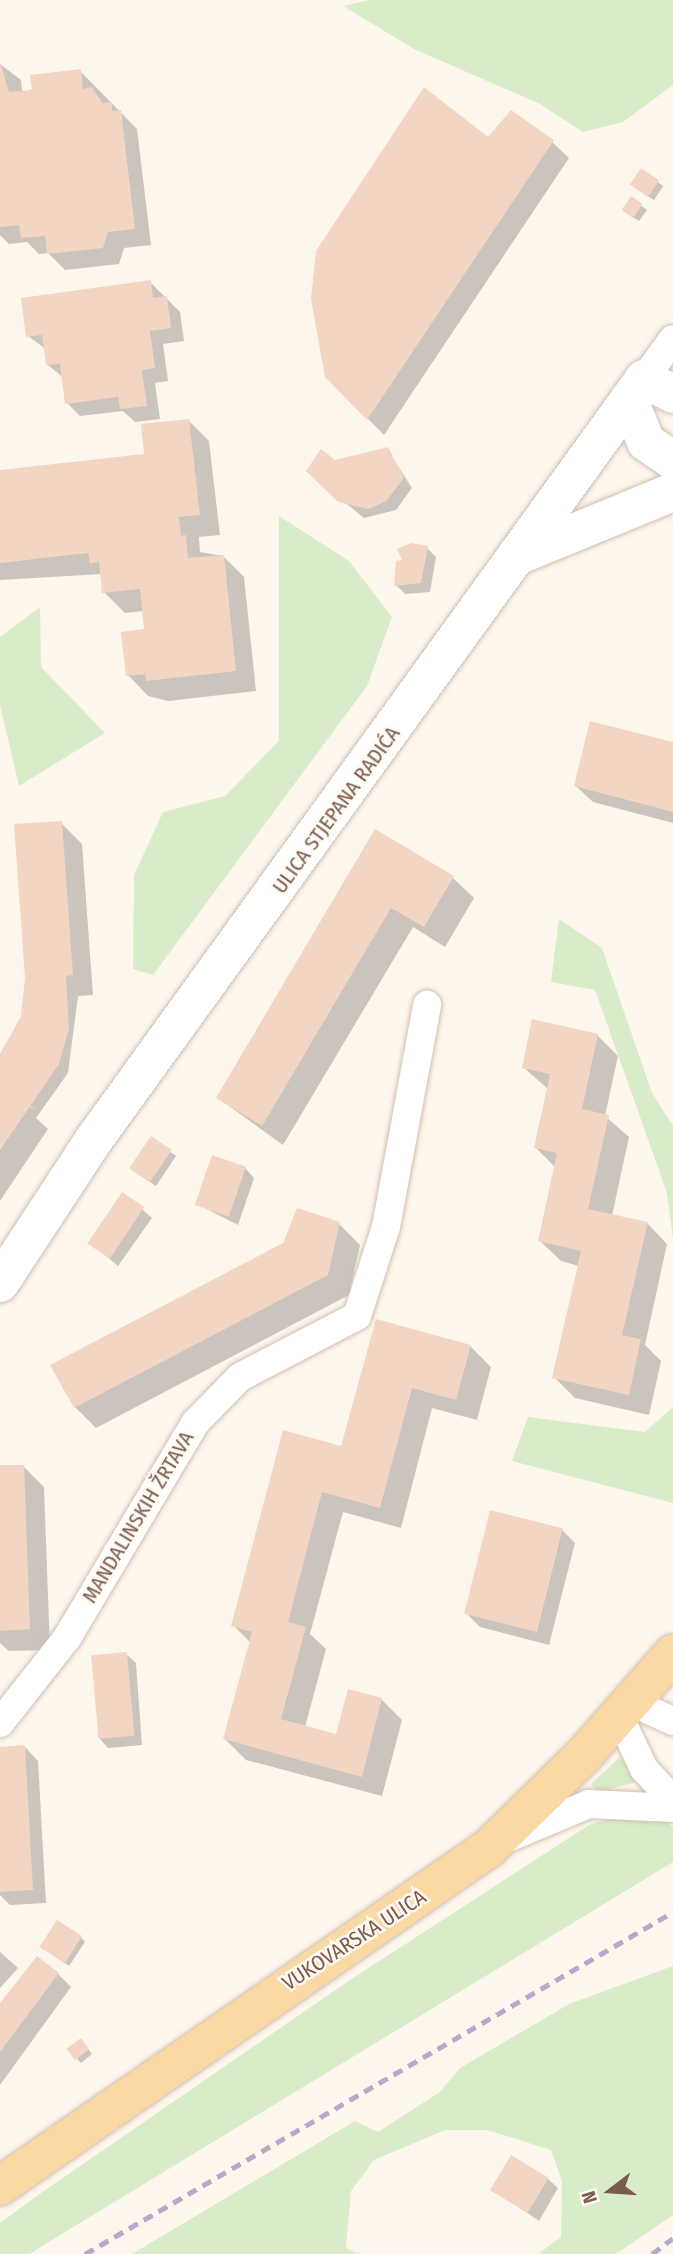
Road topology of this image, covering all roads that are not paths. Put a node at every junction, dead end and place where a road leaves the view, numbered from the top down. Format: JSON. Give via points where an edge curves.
{"nodes":[{"id":1,"x":673,"y":339,"type":"edge"},
{"id":2,"x":649,"y":391,"type":"edge"},
{"id":3,"x":673,"y":460,"type":"edge"},
{"id":4,"x":673,"y":492,"type":"edge"},
{"id":5,"x":520,"y":555,"type":"junction"},
{"id":6,"x":427,"y":1005,"type":"dead end"},
{"id":7,"x":0,"y":1283,"type":"edge"},
{"id":8,"x":673,"y":1654,"type":"edge"},
{"id":9,"x":625,"y":1709,"type":"junction"},
{"id":10,"x":673,"y":1721,"type":"edge"},
{"id":11,"x":0,"y":1723,"type":"edge"},
{"id":12,"x":673,"y":1800,"type":"edge"},
{"id":13,"x":673,"y":1808,"type":"edge"},
{"id":14,"x":489,"y":1848,"type":"junction"},
{"id":15,"x":0,"y":2186,"type":"edge"}],
"edges":[{"from":1,"to":2,"type":"street","name":"ULICA STJEPANA RADIĆA"},
{"from":2,"to":3,"type":"main road","via":[[646,442]]},
{"from":2,"to":5,"type":"main road","name":"ULICA STJEPANA RADIĆA"},
{"from":4,"to":5,"type":"main road"},
{"from":5,"to":7,"type":"main road","name":"ULICA STJEPANA RADIĆA","via":[[93,1141]]},
{"from":6,"to":11,"type":"street","name":"MANDALINSKIH ŽRTAVA","via":[[388,1214],[357,1316],[240,1377],[195,1423],[66,1638]]},
{"from":8,"to":9,"type":"main road","name":"VUKOVARSKA ULICA"},
{"from":9,"to":10,"type":"street"},
{"from":9,"to":12,"type":"street","via":[[645,1769]]},
{"from":9,"to":14,"type":"main road","name":"VUKOVARSKA ULICA"},
{"from":13,"to":14,"type":"street","via":[[589,1804]]},
{"from":14,"to":15,"type":"main road","name":"VUKOVARSKA ULICA"}]}
